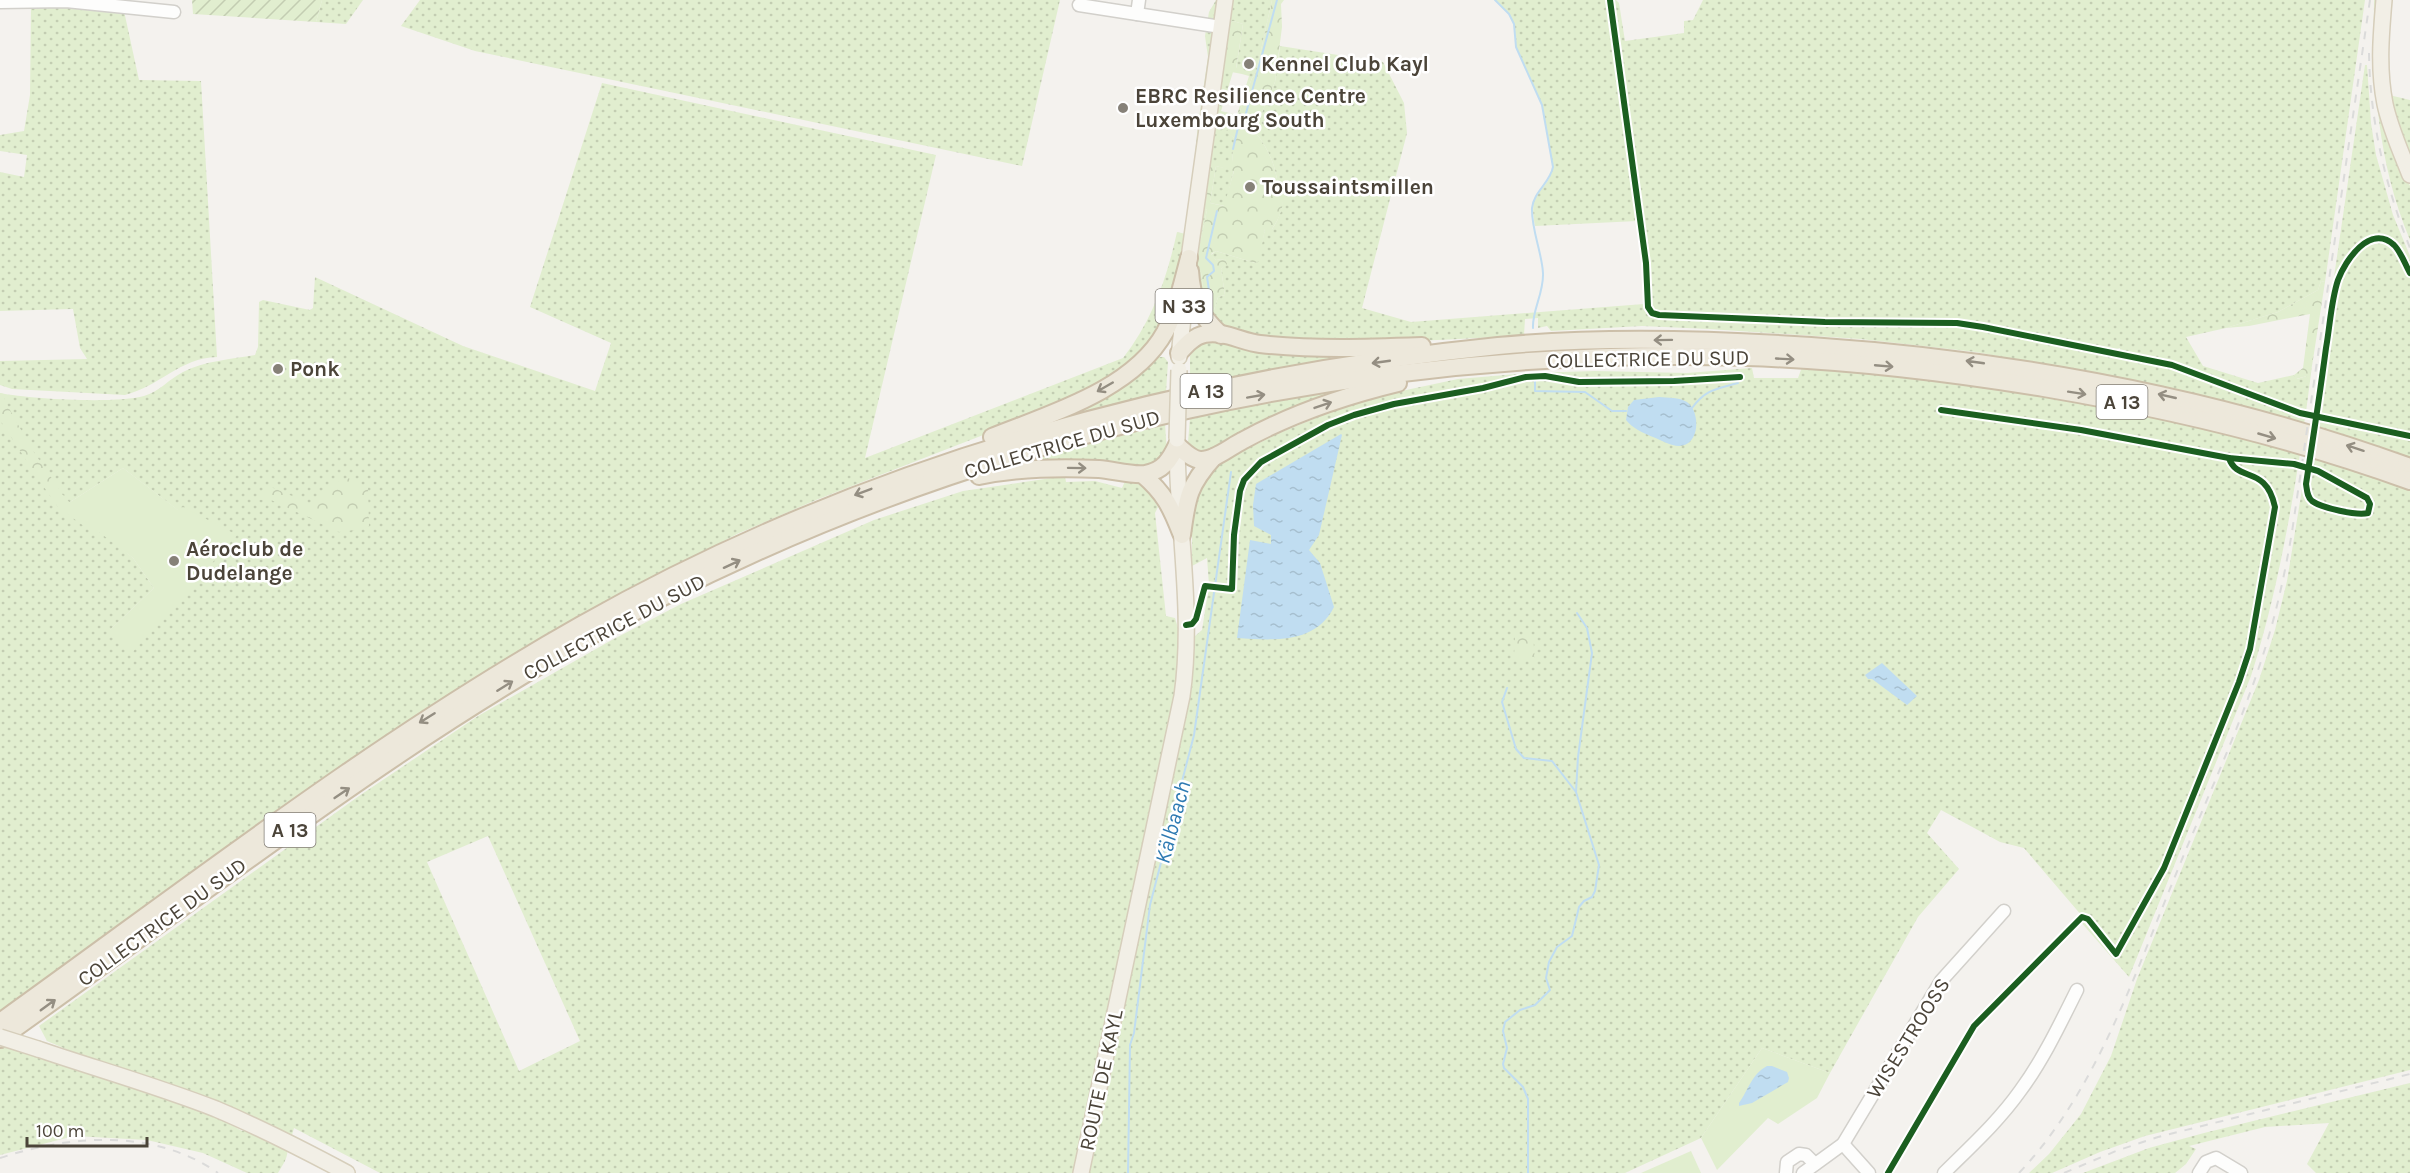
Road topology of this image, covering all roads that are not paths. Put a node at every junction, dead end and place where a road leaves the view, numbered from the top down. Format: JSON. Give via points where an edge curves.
{"nodes":[{"id":1,"x":1139,"y":0,"type":"edge"},
{"id":2,"x":1225,"y":0,"type":"edge"},
{"id":3,"x":2384,"y":0,"type":"edge"},
{"id":4,"x":0,"y":2,"type":"edge"},
{"id":5,"x":1079,"y":5,"type":"dead end"},
{"id":6,"x":174,"y":12,"type":"dead end"},
{"id":7,"x":1137,"y":14,"type":"junction"},
{"id":8,"x":1221,"y":27,"type":"junction"},
{"id":9,"x":2410,"y":175,"type":"edge"},
{"id":10,"x":1189,"y":258,"type":"junction"},
{"id":11,"x":1221,"y":335,"type":"junction"},
{"id":12,"x":1502,"y":346,"type":"junction"},
{"id":13,"x":1151,"y":352,"type":"junction"},
{"id":14,"x":1179,"y":361,"type":"junction"},
{"id":15,"x":1478,"y":365,"type":"junction"},
{"id":16,"x":1177,"y":442,"type":"junction"},
{"id":17,"x":1214,"y":457,"type":"junction"},
{"id":18,"x":2410,"y":467,"type":"edge"},
{"id":19,"x":918,"y":472,"type":"junction"},
{"id":20,"x":1143,"y":475,"type":"junction"},
{"id":21,"x":2410,"y":481,"type":"edge"},
{"id":22,"x":916,"y":489,"type":"junction"},
{"id":23,"x":1182,"y":535,"type":"junction"},
{"id":24,"x":2004,"y":911,"type":"dead end"},
{"id":25,"x":2077,"y":990,"type":"dead end"},
{"id":26,"x":0,"y":1022,"type":"edge"},
{"id":27,"x":0,"y":1038,"type":"edge"},
{"id":28,"x":1844,"y":1144,"type":"junction"},
{"id":29,"x":1815,"y":1164,"type":"junction"},
{"id":30,"x":347,"y":1173,"type":"edge"},
{"id":31,"x":1081,"y":1173,"type":"edge"},
{"id":32,"x":1786,"y":1173,"type":"edge"},
{"id":33,"x":1803,"y":1173,"type":"edge"},
{"id":34,"x":1869,"y":1173,"type":"edge"},
{"id":35,"x":1944,"y":1173,"type":"edge"},
{"id":36,"x":2199,"y":1173,"type":"edge"},
{"id":37,"x":2241,"y":1173,"type":"edge"}],
"edges":[{"from":1,"to":7,"type":"street"},
{"from":2,"to":8,"type":"main road","number":"N 33"},
{"from":3,"to":9,"type":"main road","via":[[2382,91]]},
{"from":4,"to":6,"type":"street","via":[[66,1]]},
{"from":5,"to":7,"type":"street"},
{"from":7,"to":8,"type":"street"},
{"from":8,"to":10,"type":"main road","number":"N 33"},
{"from":10,"to":11,"type":"highway","via":[[1196,306]]},
{"from":10,"to":13,"type":"highway","number":"A 13","via":[[1172,319]]},
{"from":10,"to":14,"type":"main road","number":"N 33"},
{"from":11,"to":12,"type":"highway","number":"A 13","via":[[1258,344],[1328,347]]},
{"from":11,"to":14,"type":"highway","number":"A 13","via":[[1195,338]]},
{"from":18,"to":12,"type":"highway","name":"COLLECTRICE DU SUD","number":"A 13","one_way":true,"via":[[2315,435],[2179,399],[2104,382],[1975,362],[1850,348],[1684,340]]},
{"from":12,"to":19,"type":"highway","name":"COLLECTRICE DU SUD","number":"A 13","one_way":true,"via":[[1243,383],[1079,422]]},
{"from":13,"to":14,"type":"highway","number":"A 13","via":[[1166,352]]},
{"from":13,"to":19,"type":"highway","number":"A 13","one_way":true,"via":[[1129,372],[1091,395],[944,456]]},
{"from":14,"to":16,"type":"main road","number":"N 33","bridge":true},
{"from":17,"to":15,"type":"highway","number":"A 13","one_way":true,"via":[[1317,406]]},
{"from":15,"to":21,"type":"highway","name":"COLLECTRICE DU SUD","number":"A 13","one_way":true,"via":[[1590,358],[1745,357],[1951,373],[2182,415],[2316,450]]},
{"from":22,"to":15,"type":"highway","name":"COLLECTRICE DU SUD","number":"A 13","one_way":true,"via":[[1035,449],[1251,396]]},
{"from":16,"to":17,"type":"highway","via":[[1190,456],[1200,460]]},
{"from":16,"to":20,"type":"highway","via":[[1169,462]]},
{"from":16,"to":23,"type":"main road","name":"ROUTE DE KAYL"},
{"from":17,"to":23,"type":"highway","number":"A 13","via":[[1197,475],[1187,496]]},
{"from":19,"to":26,"type":"highway","name":"COLLECTRICE DU SUD","number":"A 13","one_way":true,"via":[[828,506],[676,575],[501,671],[300,805]]},
{"from":22,"to":20,"type":"highway","number":"A 13","one_way":true,"via":[[994,473],[1045,468],[1116,470]]},
{"from":20,"to":23,"type":"highway","via":[[1160,490]]},
{"from":27,"to":22,"type":"highway","name":"COLLECTRICE DU SUD","number":"A 13","one_way":true,"via":[[309,816],[511,682],[700,579],[834,519]]},
{"from":23,"to":31,"type":"main road","name":"ROUTE DE KAYL","via":[[1186,648],[1182,696]]},
{"from":24,"to":28,"type":"street","name":"WISESTROOSS","via":[[1941,981]]},
{"from":25,"to":35,"type":"street","via":[[2021,1091]]},
{"from":27,"to":30,"type":"main road","bridge":true,"via":[[216,1110]]},
{"from":28,"to":29,"type":"street","name":"WISESTROOSS"},
{"from":28,"to":34,"type":"street"},
{"from":29,"to":32,"type":"street","via":[[1806,1155],[1792,1156]]},
{"from":29,"to":33,"type":"street","name":"WISESTROOSS"},
{"from":36,"to":37,"type":"street","via":[[2206,1162],[2216,1158]]}]}
